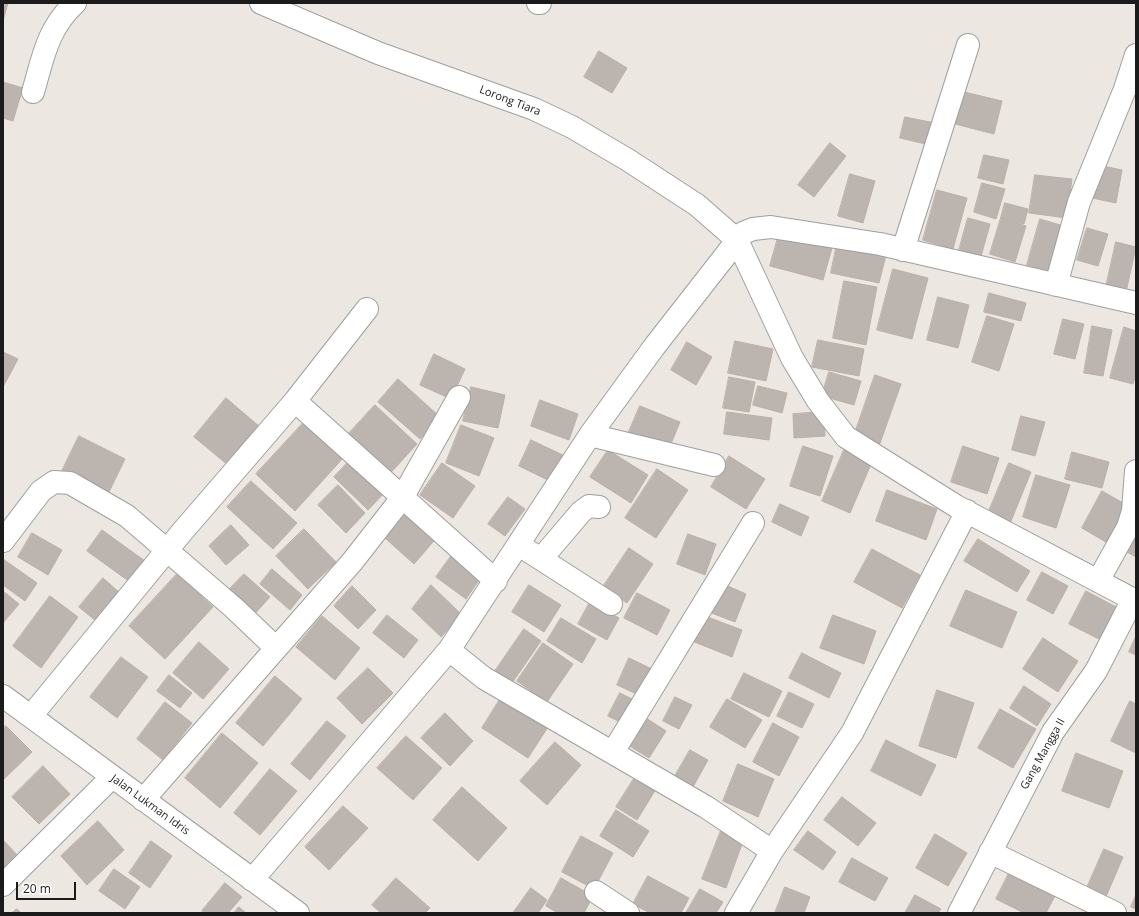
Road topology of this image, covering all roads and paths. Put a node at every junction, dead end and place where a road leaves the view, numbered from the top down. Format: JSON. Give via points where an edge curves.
{"nodes":[{"id":1,"x":75,"y":3,"type":"edge"},
{"id":2,"x":261,"y":3,"type":"edge"},
{"id":3,"x":292,"y":9,"type":"edge"},
{"id":4,"x":968,"y":45,"type":"dead end"},
{"id":5,"x":1136,"y":55,"type":"edge"},
{"id":6,"x":33,"y":92,"type":"dead end"},
{"id":7,"x":737,"y":240,"type":"junction"},
{"id":8,"x":903,"y":250,"type":"junction"},
{"id":9,"x":1056,"y":285,"type":"junction"},
{"id":10,"x":1136,"y":303,"type":"edge"},
{"id":11,"x":367,"y":309,"type":"dead end"},
{"id":12,"x":458,"y":396,"type":"dead end"},
{"id":13,"x":295,"y":401,"type":"junction"},
{"id":14,"x":590,"y":435,"type":"junction"},
{"id":15,"x":714,"y":465,"type":"dead end"},
{"id":16,"x":1136,"y":471,"type":"edge"},
{"id":17,"x":402,"y":498,"type":"junction"},
{"id":18,"x":599,"y":508,"type":"dead end"},
{"id":19,"x":967,"y":511,"type":"junction"},
{"id":20,"x":753,"y":523,"type":"dead end"},
{"id":21,"x":3,"y":541,"type":"edge"},
{"id":22,"x":519,"y":545,"type":"junction"},
{"id":23,"x":166,"y":551,"type":"junction"},
{"id":24,"x":541,"y":559,"type":"junction"},
{"id":25,"x":496,"y":581,"type":"junction"},
{"id":26,"x":1098,"y":581,"type":"junction"},
{"id":27,"x":1134,"y":600,"type":"edge"},
{"id":28,"x":611,"y":604,"type":"dead end"},
{"id":29,"x":276,"y":648,"type":"junction"},
{"id":30,"x":449,"y":650,"type":"junction"},
{"id":31,"x":3,"y":696,"type":"edge"},
{"id":32,"x":31,"y":716,"type":"junction"},
{"id":33,"x":613,"y":752,"type":"junction"},
{"id":34,"x":112,"y":777,"type":"junction"},
{"id":35,"x":143,"y":800,"type":"junction"},
{"id":36,"x":772,"y":852,"type":"junction"},
{"id":37,"x":990,"y":852,"type":"junction"},
{"id":38,"x":252,"y":880,"type":"junction"},
{"id":39,"x":3,"y":885,"type":"edge"},
{"id":40,"x":596,"y":892,"type":"dead end"},
{"id":41,"x":283,"y":909,"type":"edge"},
{"id":42,"x":628,"y":913,"type":"edge"},
{"id":43,"x":736,"y":913,"type":"edge"},
{"id":44,"x":959,"y":913,"type":"edge"},
{"id":45,"x":1115,"y":913,"type":"edge"}],
"edges":[{"from":1,"to":6,"type":"street","via":[[50,35]]},
{"from":2,"to":3,"type":"street","name":"Lorong Tiara"},
{"from":3,"to":7,"type":"street","name":"Lorong Tiara","via":[[378,53],[534,109],[572,128],[698,205]]},
{"from":4,"to":8,"type":"street"},
{"from":5,"to":9,"type":"street","via":[[1125,89],[1079,202]]},
{"from":7,"to":8,"type":"street","via":[[743,233],[753,229],[771,227]]},
{"from":7,"to":14,"type":"street"},
{"from":7,"to":19,"type":"street","via":[[792,358],[818,401],[846,437]]},
{"from":8,"to":9,"type":"street"},
{"from":9,"to":10,"type":"street"},
{"from":11,"to":13,"type":"street"},
{"from":12,"to":17,"type":"street"},
{"from":13,"to":17,"type":"street"},
{"from":13,"to":23,"type":"street"},
{"from":14,"to":15,"type":"street"},
{"from":14,"to":22,"type":"street"},
{"from":16,"to":26,"type":"street","via":[[1133,511],[1128,527]]},
{"from":17,"to":25,"type":"street"},
{"from":17,"to":29,"type":"street","via":[[352,562]]},
{"from":18,"to":24,"type":"street","via":[[589,506],[580,512]]},
{"from":19,"to":26,"type":"street"},
{"from":19,"to":36,"type":"street","via":[[852,732]]},
{"from":20,"to":33,"type":"street"},
{"from":21,"to":23,"type":"street","via":[[42,491],[54,482],[70,483],[127,516]]},
{"from":22,"to":24,"type":"street"},
{"from":22,"to":25,"type":"street"},
{"from":23,"to":29,"type":"street","via":[[234,608]]},
{"from":23,"to":32,"type":"street"},
{"from":24,"to":28,"type":"street"},
{"from":25,"to":30,"type":"street"},
{"from":26,"to":27,"type":"street"},
{"from":27,"to":37,"type":"street","name":"Gang Mangga II","via":[[1096,670],[1053,732]]},
{"from":29,"to":35,"type":"street"},
{"from":30,"to":33,"type":"street","via":[[484,678]]},
{"from":30,"to":38,"type":"street"},
{"from":31,"to":32,"type":"street","name":"Jalan Lukman Idris"},
{"from":32,"to":34,"type":"street","name":"Jalan Lukman Idris"},
{"from":33,"to":36,"type":"street","via":[[706,807]]},
{"from":34,"to":35,"type":"street","name":"Jalan Lukman Idris"},
{"from":34,"to":39,"type":"street"},
{"from":35,"to":38,"type":"street","name":"Jalan Lukman Idris"},
{"from":36,"to":43,"type":"street"},
{"from":37,"to":44,"type":"street","name":"Gang Mangga II"},
{"from":37,"to":45,"type":"street"},
{"from":38,"to":41,"type":"street","name":"Jalan Lukman Idris"},
{"from":40,"to":42,"type":"street"}]}
